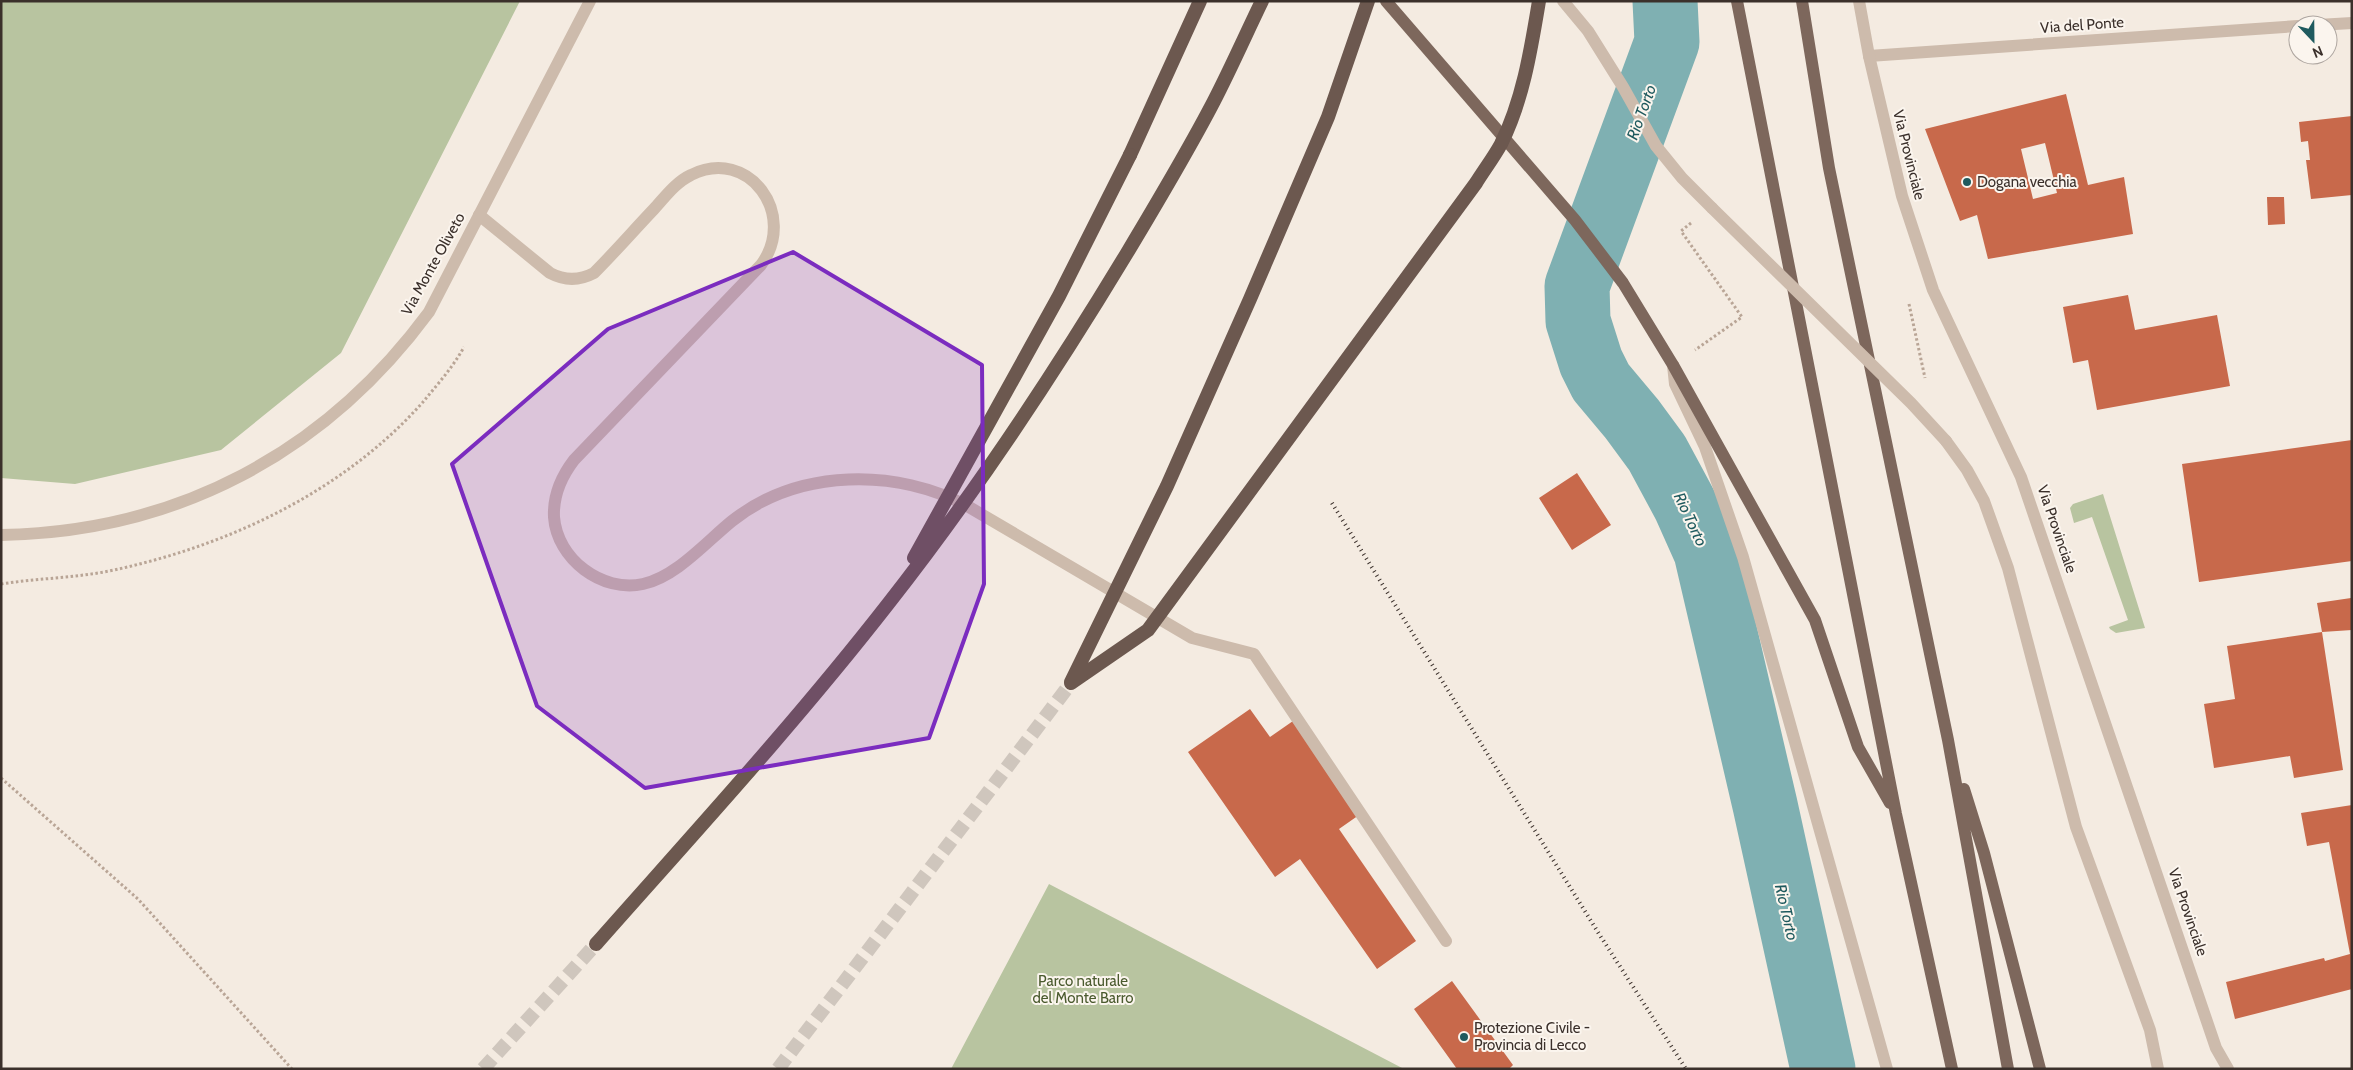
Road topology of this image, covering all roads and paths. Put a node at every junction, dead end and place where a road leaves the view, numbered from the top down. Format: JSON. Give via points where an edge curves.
{"nodes":[{"id":1,"x":590,"y":1,"type":"edge"},
{"id":2,"x":1200,"y":1,"type":"edge"},
{"id":3,"x":1262,"y":1,"type":"edge"},
{"id":4,"x":1368,"y":1,"type":"edge"},
{"id":5,"x":1386,"y":1,"type":"edge"},
{"id":6,"x":1540,"y":1,"type":"edge"},
{"id":7,"x":1563,"y":1,"type":"edge"},
{"id":8,"x":1736,"y":1,"type":"edge"},
{"id":9,"x":1802,"y":1,"type":"edge"},
{"id":10,"x":1860,"y":1,"type":"edge"},
{"id":11,"x":2352,"y":23,"type":"edge"},
{"id":12,"x":2338,"y":24,"type":"edge"},
{"id":13,"x":2288,"y":27,"type":"edge"},
{"id":14,"x":1869,"y":56,"type":"junction"},
{"id":15,"x":1712,"y":208,"type":"junction"},
{"id":16,"x":479,"y":215,"type":"junction"},
{"id":17,"x":1908,"y":300,"type":"dead end"},
{"id":18,"x":1708,"y":341,"type":"dead end"},
{"id":19,"x":464,"y":347,"type":"dead end"},
{"id":20,"x":1674,"y":365,"type":"junction"},
{"id":21,"x":1929,"y":384,"type":"dead end"},
{"id":22,"x":1,"y":535,"type":"edge"},
{"id":23,"x":1,"y":584,"type":"edge"},
{"id":24,"x":888,"y":605,"type":"junction"},
{"id":25,"x":1948,"y":740,"type":"junction"},
{"id":26,"x":1,"y":778,"type":"edge"},
{"id":27,"x":1896,"y":814,"type":"junction"},
{"id":28,"x":1446,"y":941,"type":"dead end"},
{"id":29,"x":596,"y":944,"type":"tunnel mouth"},
{"id":30,"x":292,"y":1069,"type":"edge"},
{"id":31,"x":1887,"y":1069,"type":"edge"},
{"id":32,"x":1952,"y":1069,"type":"edge"},
{"id":33,"x":2008,"y":1069,"type":"edge"},
{"id":34,"x":2040,"y":1069,"type":"edge"},
{"id":35,"x":2158,"y":1069,"type":"edge"},
{"id":36,"x":2228,"y":1069,"type":"edge"}],
"edges":[{"from":1,"to":16,"type":"street","name":"Via Monte Oliveto"},
{"from":2,"to":24,"type":"highway","bridge":true,"via":[[1130,155],[1059,296]]},
{"from":3,"to":24,"type":"highway","bridge":true,"via":[[1214,102],[1086,322],[954,518]]},
{"from":4,"to":6,"type":"highway","bridge":true,"via":[[1328,117],[1250,299],[1167,486],[1071,683],[1148,630],[1476,183],[1501,143],[1518,97]]},
{"from":5,"to":20,"type":"main road","via":[[1575,220],[1623,283]]},
{"from":7,"to":15,"type":"street","via":[[1588,31],[1656,146]]},
{"from":8,"to":27,"type":"main road"},
{"from":9,"to":25,"type":"main road","via":[[1829,168]]},
{"from":10,"to":14,"type":"street","name":"Via Provinciale"},
{"from":11,"to":12,"type":"street"},
{"from":13,"to":14,"type":"street","name":"Via del Ponte"},
{"from":14,"to":36,"type":"street","name":"Via Provinciale","via":[[1902,196],[1933,290],[2021,477],[2216,1048]]},
{"from":15,"to":18,"type":"path","via":[[1681,231],[1742,316]]},
{"from":15,"to":35,"type":"street","bridge":true,"via":[[1911,403],[1946,441],[1981,496],[2008,568],[2076,827],[2150,1030]]},
{"from":16,"to":22,"type":"street","name":"Via Monte Oliveto","via":[[429,312],[407,342],[342,409],[297,443],[216,489],[146,514],[73,530]]},
{"from":16,"to":28,"type":"street","via":[[550,272],[572,280],[594,273],[681,181],[700,172],[722,169],[752,180],[766,196],[774,216],[775,237],[761,265],[566,471],[556,493],[554,517],[567,552],[584,570],[618,584],[642,584],[654,580],[676,569],[743,513],[803,486],[842,480],[882,479],[946,496],[1192,638],[1254,654]]},
{"from":17,"to":21,"type":"path","via":[[1923,376]]},
{"from":19,"to":23,"type":"path","via":[[432,391],[392,434],[336,479],[288,508],[228,534],[139,563],[81,576]]},
{"from":20,"to":27,"type":"main road","via":[[1815,620],[1858,747]]},
{"from":20,"to":31,"type":"street","via":[[1675,384],[1705,447],[1743,557]]},
{"from":24,"to":29,"type":"highway","bridge":true,"via":[[799,714]]},
{"from":25,"to":33,"type":"main road"},
{"from":25,"to":34,"type":"main road","via":[[1984,853]]},
{"from":26,"to":30,"type":"path","via":[[138,899]]},
{"from":27,"to":32,"type":"main road"}]}
